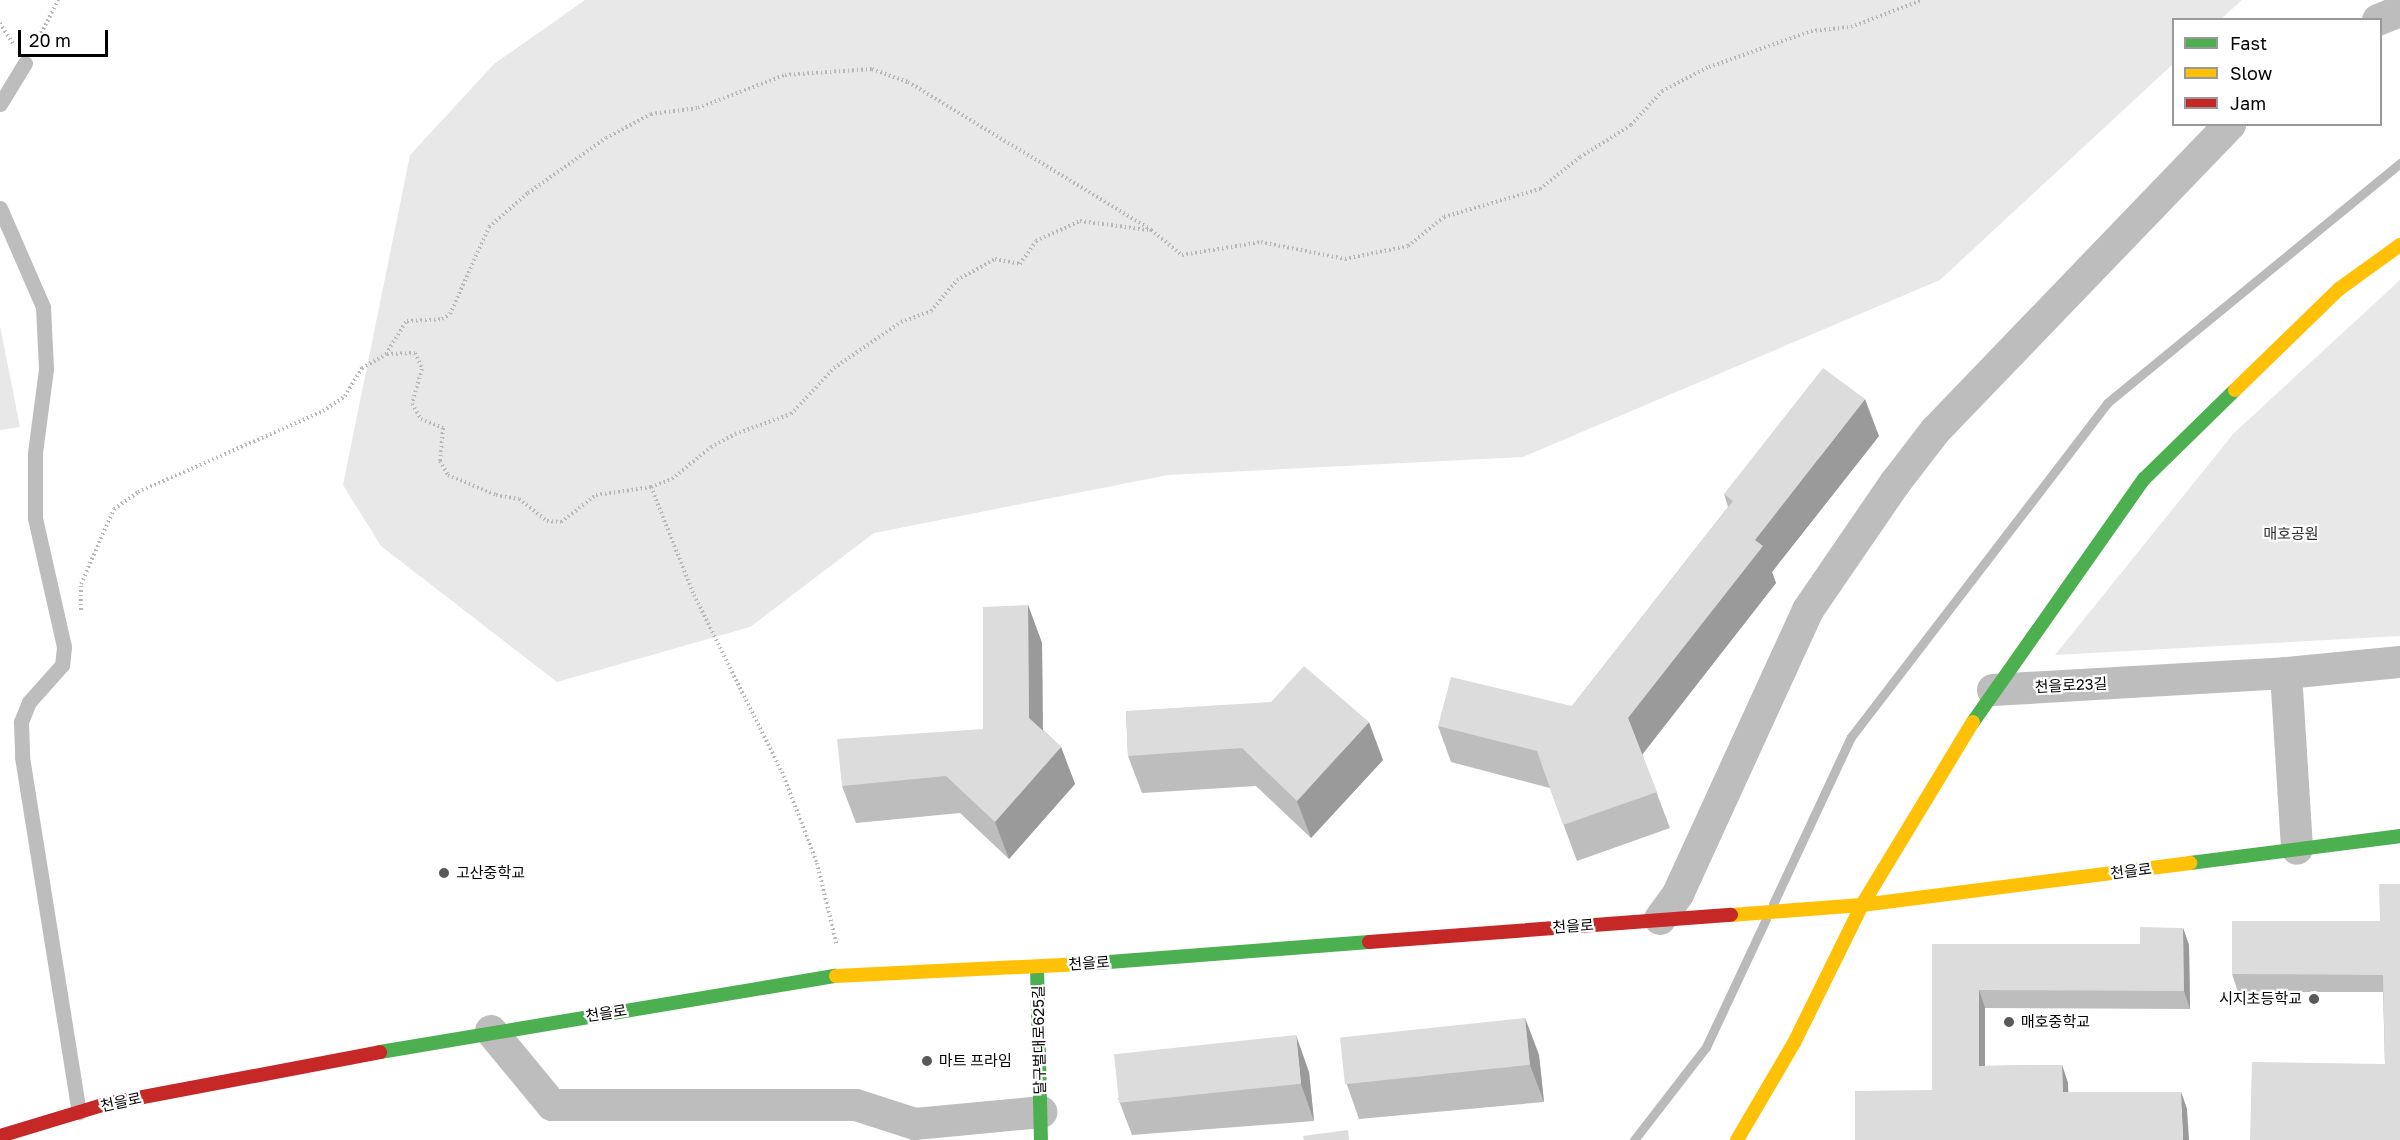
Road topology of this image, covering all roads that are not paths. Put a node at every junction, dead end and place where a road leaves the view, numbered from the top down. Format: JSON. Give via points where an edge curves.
{"nodes":[{"id":1,"x":2400,"y":11,"type":"edge"},
{"id":2,"x":2382,"y":18,"type":"edge"},
{"id":3,"x":25,"y":63,"type":"road end"},
{"id":4,"x":0,"y":104,"type":"edge"},
{"id":5,"x":2228,"y":126,"type":"edge"},
{"id":6,"x":0,"y":208,"type":"edge"},
{"id":7,"x":2400,"y":245,"type":"edge"},
{"id":8,"x":2400,"y":662,"type":"edge"},
{"id":9,"x":2286,"y":673,"type":"junction"},
{"id":10,"x":1993,"y":690,"type":"junction"},
{"id":11,"x":2400,"y":836,"type":"edge"},
{"id":12,"x":2297,"y":849,"type":"junction"},
{"id":13,"x":1862,"y":905,"type":"junction"},
{"id":14,"x":1675,"y":918,"type":"junction"},
{"id":15,"x":1037,"y":967,"type":"junction"},
{"id":16,"x":491,"y":1031,"type":"junction"},
{"id":17,"x":79,"y":1112,"type":"junction"},
{"id":18,"x":1041,"y":1126,"type":"edge"},
{"id":19,"x":0,"y":1136,"type":"edge"},
{"id":20,"x":1737,"y":1140,"type":"edge"}],
"edges":[{"from":1,"to":2,"type":"street"},
{"from":3,"to":4,"type":"lane"},
{"from":5,"to":14,"type":"street","via":[[1935,431],[1894,483],[1808,610],[1678,894]]},
{"from":6,"to":17,"type":"lane","via":[[43,307],[46,369],[35,453],[36,518],[64,647],[62,665],[28,702],[21,722],[22,757]]},
{"from":7,"to":10,"type":"street","via":[[2339,289],[2144,479]]},
{"from":8,"to":9,"type":"street","name":"천을로23길"},
{"from":9,"to":10,"type":"street","name":"천을로23길"},
{"from":9,"to":12,"type":"street"},
{"from":10,"to":13,"type":"street"},
{"from":11,"to":12,"type":"street","name":"천을로"},
{"from":12,"to":13,"type":"street","name":"천을로"},
{"from":13,"to":14,"type":"street","name":"천을로"},
{"from":13,"to":20,"type":"street","via":[[1794,1043]]},
{"from":14,"to":15,"type":"street","name":"천을로"},
{"from":15,"to":16,"type":"street","name":"천을로","via":[[844,975]]},
{"from":15,"to":18,"type":"street","name":"달구벌대로625길"},
{"from":16,"to":17,"type":"street","name":"천을로"},
{"from":16,"to":18,"type":"street","name":"달구벌대로625길","via":[[552,1105],[856,1105],[915,1124]]},
{"from":17,"to":19,"type":"street","name":"천을로"}]}
